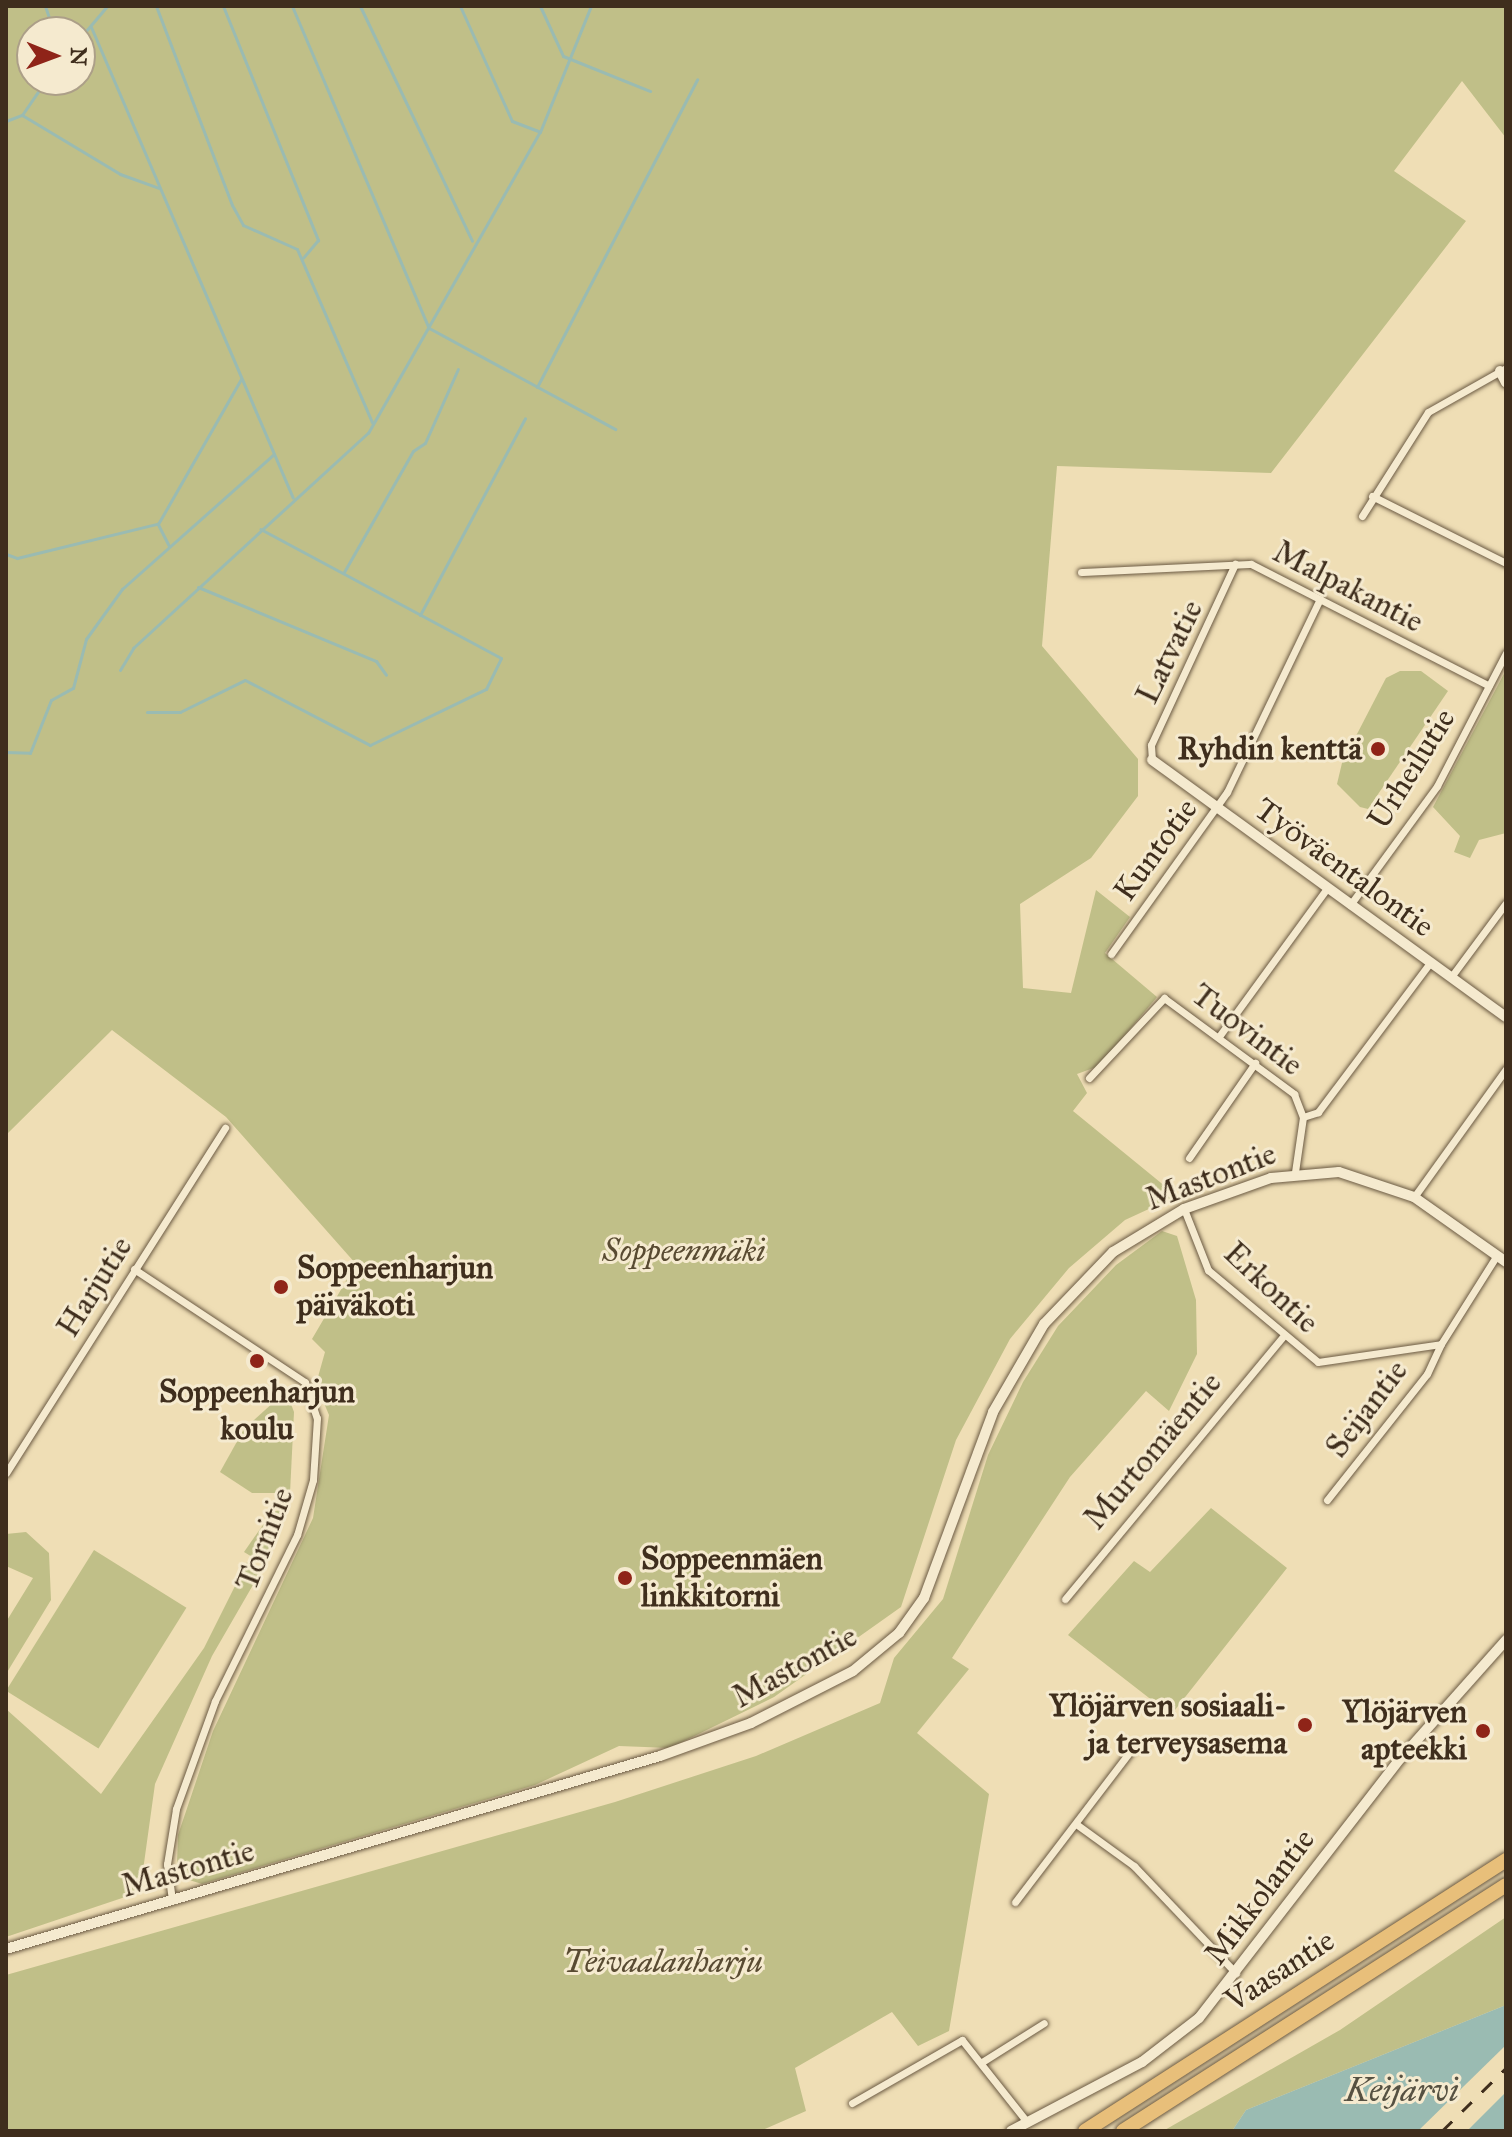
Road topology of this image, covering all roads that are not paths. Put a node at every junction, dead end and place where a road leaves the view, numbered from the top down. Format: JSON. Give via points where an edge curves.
{"nodes":[{"id":1,"x":1503,"y":369,"type":"edge"},
{"id":2,"x":1506,"y":383,"type":"edge"},
{"id":3,"x":1372,"y":496,"type":"junction"},
{"id":4,"x":1362,"y":516,"type":"dead end"},
{"id":5,"x":1506,"y":563,"type":"edge"},
{"id":6,"x":1235,"y":564,"type":"junction"},
{"id":7,"x":1081,"y":572,"type":"dead end"},
{"id":8,"x":1320,"y":599,"type":"junction"},
{"id":9,"x":1506,"y":653,"type":"edge"},
{"id":10,"x":1489,"y":686,"type":"junction"},
{"id":11,"x":1152,"y":760,"type":"joint"},
{"id":12,"x":1216,"y":808,"type":"junction"},
{"id":13,"x":1327,"y":888,"type":"junction"},
{"id":14,"x":1506,"y":903,"type":"edge"},
{"id":15,"x":1350,"y":905,"type":"junction"},
{"id":16,"x":1111,"y":954,"type":"dead end"},
{"id":17,"x":1430,"y":963,"type":"junction"},
{"id":18,"x":1451,"y":977,"type":"junction"},
{"id":19,"x":1506,"y":1017,"type":"edge"},
{"id":20,"x":1220,"y":1035,"type":"junction"},
{"id":21,"x":1255,"y":1063,"type":"junction"},
{"id":22,"x":1506,"y":1069,"type":"edge"},
{"id":23,"x":1089,"y":1078,"type":"dead end"},
{"id":24,"x":1303,"y":1117,"type":"junction"},
{"id":25,"x":225,"y":1128,"type":"dead end"},
{"id":26,"x":1189,"y":1158,"type":"dead end"},
{"id":27,"x":1295,"y":1172,"type":"junction"},
{"id":28,"x":1414,"y":1197,"type":"junction"},
{"id":29,"x":1184,"y":1209,"type":"junction"},
{"id":30,"x":1501,"y":1259,"type":"edge"},
{"id":31,"x":134,"y":1269,"type":"junction"},
{"id":32,"x":1283,"y":1336,"type":"junction"},
{"id":33,"x":1441,"y":1344,"type":"junction"},
{"id":34,"x":6,"y":1473,"type":"edge"},
{"id":35,"x":1327,"y":1500,"type":"dead end"},
{"id":36,"x":1065,"y":1599,"type":"dead end"},
{"id":37,"x":1506,"y":1640,"type":"edge"},
{"id":38,"x":1135,"y":1745,"type":"dead end"},
{"id":39,"x":1076,"y":1824,"type":"junction"},
{"id":40,"x":1506,"y":1860,"type":"edge"},
{"id":41,"x":1506,"y":1885,"type":"edge"},
{"id":42,"x":172,"y":1901,"type":"junction"},
{"id":43,"x":1015,"y":1902,"type":"dead end"},
{"id":44,"x":6,"y":1949,"type":"edge"},
{"id":45,"x":1236,"y":1973,"type":"junction"},
{"id":46,"x":1044,"y":2023,"type":"dead end"},
{"id":47,"x":982,"y":2062,"type":"junction"},
{"id":48,"x":852,"y":2103,"type":"dead end"},
{"id":49,"x":1027,"y":2122,"type":"junction"},
{"id":50,"x":1011,"y":2131,"type":"edge"},
{"id":51,"x":1085,"y":2131,"type":"edge"},
{"id":52,"x":1123,"y":2131,"type":"edge"}],
"edges":[{"from":1,"to":2,"type":"main road"},
{"from":1,"to":3,"type":"street","via":[[1428,412]]},
{"from":3,"to":4,"type":"street"},
{"from":3,"to":5,"type":"street"},
{"from":6,"to":7,"type":"street","name":"Malpakantie"},
{"from":6,"to":8,"type":"street","name":"Malpakantie","via":[[1251,564]]},
{"from":6,"to":11,"type":"street","name":"Latvatie","via":[[1151,745]]},
{"from":8,"to":10,"type":"street","name":"Malpakantie"},
{"from":8,"to":12,"type":"street","name":"Kuntotie"},
{"from":9,"to":10,"type":"street","name":"Urheilutie"},
{"from":10,"to":15,"type":"street","name":"Urheilutie","via":[[1437,786]]},
{"from":11,"to":12,"type":"main road","name":"Työväentalontie"},
{"from":12,"to":13,"type":"main road","name":"Työväentalontie"},
{"from":12,"to":16,"type":"street","name":"Kuntotie"},
{"from":13,"to":15,"type":"main road","name":"Työväentalontie"},
{"from":13,"to":20,"type":"street"},
{"from":14,"to":18,"type":"street"},
{"from":15,"to":17,"type":"main road","name":"Työväentalontie"},
{"from":17,"to":18,"type":"main road","name":"Työväentalontie"},
{"from":17,"to":24,"type":"street","via":[[1318,1112]]},
{"from":18,"to":19,"type":"main road","name":"Työväentalontie"},
{"from":20,"to":21,"type":"street","name":"Tuovintie"},
{"from":20,"to":23,"type":"street","name":"Tuovintie","via":[[1164,998]]},
{"from":21,"to":24,"type":"street","name":"Tuovintie","via":[[1294,1094]]},
{"from":21,"to":26,"type":"street"},
{"from":22,"to":28,"type":"street"},
{"from":24,"to":27,"type":"street"},
{"from":25,"to":31,"type":"street","name":"Harjutie"},
{"from":27,"to":28,"type":"main road","name":"Mastontie","via":[[1350,1174]]},
{"from":27,"to":29,"type":"main road","name":"Mastontie"},
{"from":28,"to":30,"type":"main road","name":"Mastontie"},
{"from":29,"to":32,"type":"street","name":"Erkontie","via":[[1208,1270]]},
{"from":29,"to":42,"type":"main road","name":"Mastontie","via":[[1113,1252],[1044,1324],[988,1424],[924,1598],[899,1633],[860,1666],[780,1710],[686,1748]]},
{"from":30,"to":33,"type":"street"},
{"from":31,"to":34,"type":"street","name":"Harjutie"},
{"from":31,"to":42,"type":"street","name":"Tornitie","via":[[305,1382],[317,1418],[313,1480],[297,1535],[215,1701],[176,1809],[167,1864]]},
{"from":32,"to":33,"type":"street","name":"Erkontie","via":[[1326,1362]]},
{"from":32,"to":36,"type":"street","name":"Murtomäentie"},
{"from":33,"to":35,"type":"street","name":"Seijantie","via":[[1427,1374]]},
{"from":37,"to":45,"type":"main road","name":"Mikkolantie","via":[[1401,1758]]},
{"from":38,"to":39,"type":"street"},
{"from":39,"to":43,"type":"street"},
{"from":39,"to":45,"type":"street","via":[[1134,1866]]},
{"from":40,"to":51,"type":"highway","name":"Vaasantie"},
{"from":41,"to":52,"type":"highway","name":"Vaasantie"},
{"from":42,"to":44,"type":"main road","name":"Mastontie"},
{"from":45,"to":49,"type":"main road","name":"Mikkolantie","via":[[1165,2048]]},
{"from":46,"to":47,"type":"street"},
{"from":47,"to":48,"type":"street","via":[[962,2040]]},
{"from":47,"to":49,"type":"street"},
{"from":49,"to":50,"type":"main road","name":"Mikkolantie"}]}
